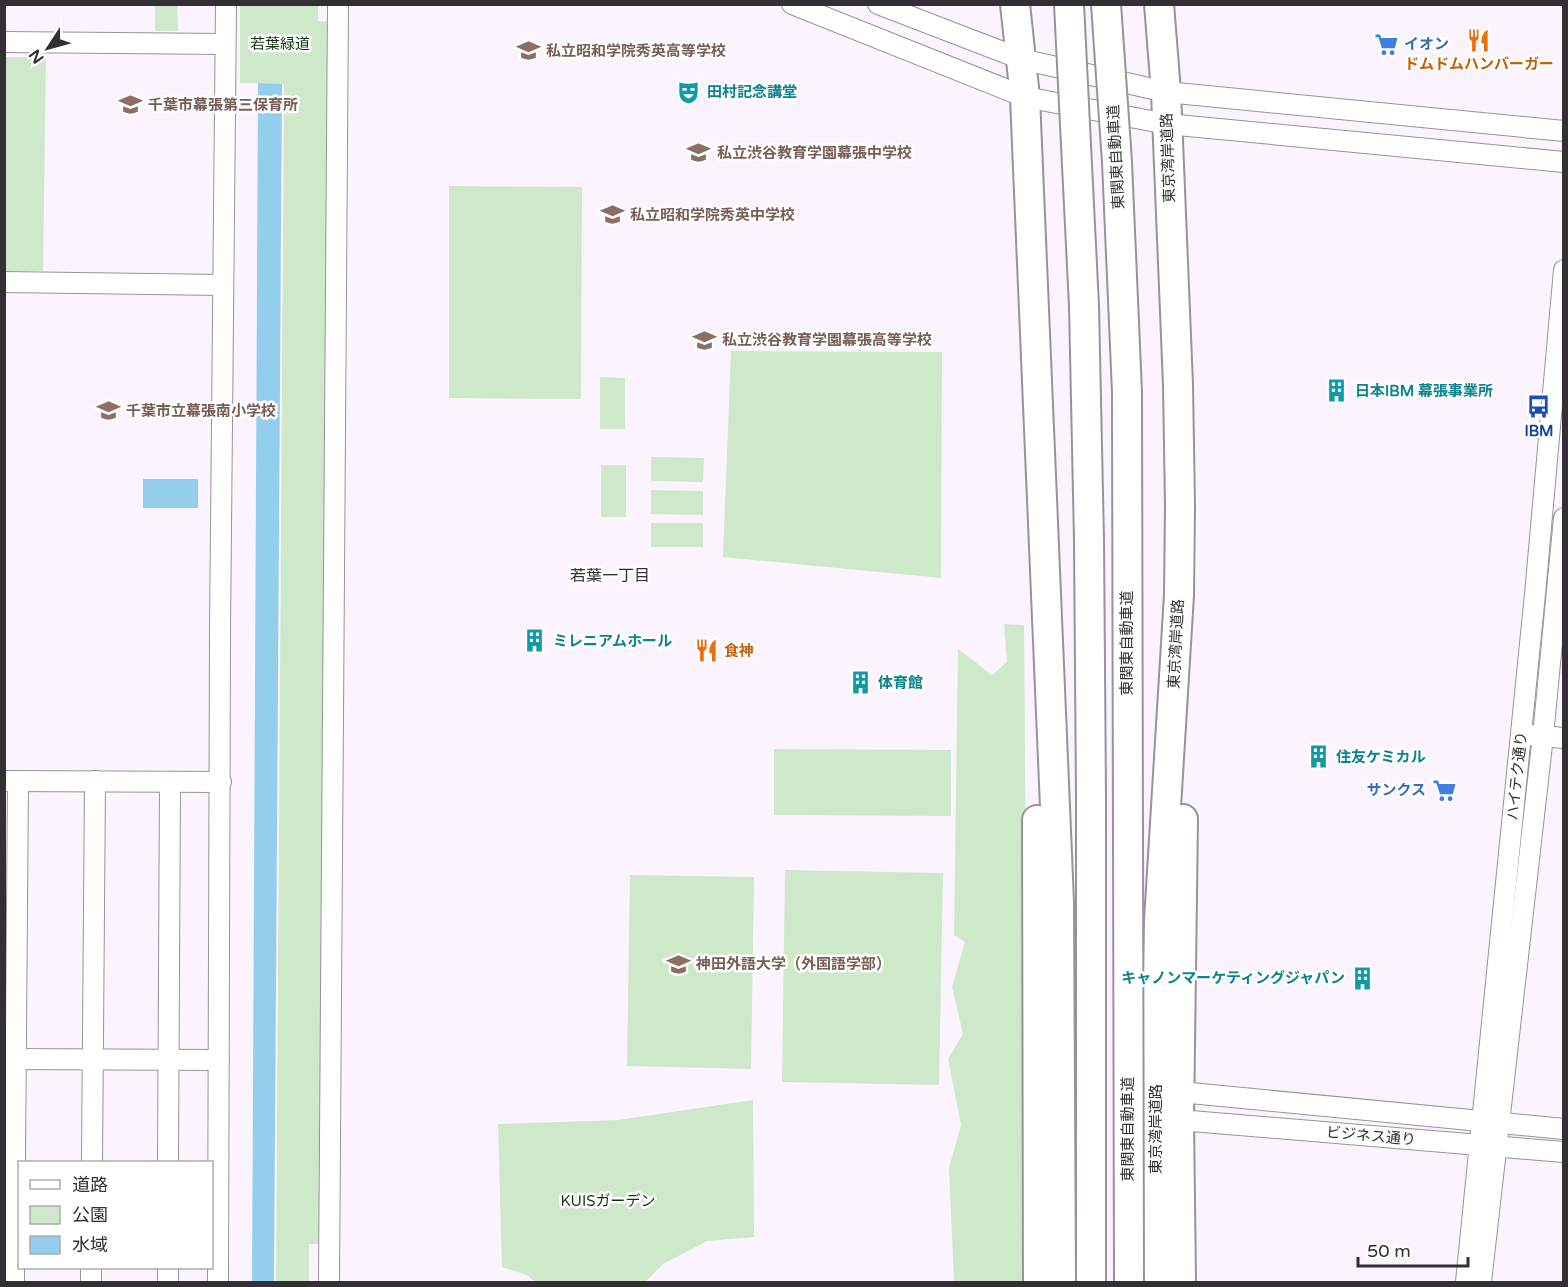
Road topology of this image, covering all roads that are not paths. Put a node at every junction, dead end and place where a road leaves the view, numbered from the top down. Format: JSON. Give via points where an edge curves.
{"nodes":[{"id":1,"x":226,"y":4,"type":"edge"},
{"id":2,"x":338,"y":4,"type":"edge"},
{"id":3,"x":792,"y":4,"type":"edge"},
{"id":4,"x":878,"y":4,"type":"edge"},
{"id":5,"x":1015,"y":4,"type":"edge"},
{"id":6,"x":1069,"y":4,"type":"edge"},
{"id":7,"x":1106,"y":4,"type":"edge"},
{"id":8,"x":1159,"y":4,"type":"edge"},
{"id":9,"x":4,"y":42,"type":"edge"},
{"id":10,"x":225,"y":44,"type":"junction"},
{"id":11,"x":1021,"y":59,"type":"junction"},
{"id":12,"x":1166,"y":92,"type":"junction"},
{"id":13,"x":1025,"y":97,"type":"junction"},
{"id":14,"x":1167,"y":124,"type":"junction"},
{"id":15,"x":1563,"y":131,"type":"edge"},
{"id":16,"x":1563,"y":162,"type":"edge"},
{"id":17,"x":1563,"y":270,"type":"edge"},
{"id":18,"x":4,"y":282,"type":"edge"},
{"id":19,"x":223,"y":285,"type":"junction"},
{"id":20,"x":1034,"y":342,"type":"junction"},
{"id":21,"x":1563,"y":518,"type":"edge"},
{"id":22,"x":1535,"y":594,"type":"junction"},
{"id":23,"x":1560,"y":596,"type":"edge"},
{"id":24,"x":1176,"y":638,"type":"junction"},
{"id":25,"x":1521,"y":734,"type":"junction"},
{"id":26,"x":1543,"y":736,"type":"junction"},
{"id":27,"x":1563,"y":738,"type":"edge"},
{"id":28,"x":11,"y":781,"type":"edge"},
{"id":29,"x":94,"y":781,"type":"junction"},
{"id":30,"x":170,"y":782,"type":"junction"},
{"id":31,"x":221,"y":782,"type":"junction"},
{"id":32,"x":10,"y":1059,"type":"edge"},
{"id":33,"x":93,"y":1059,"type":"junction"},
{"id":34,"x":169,"y":1059,"type":"junction"},
{"id":35,"x":219,"y":1060,"type":"junction"},
{"id":36,"x":1180,"y":1106,"type":"junction"},
{"id":37,"x":1490,"y":1122,"type":"junction"},
{"id":38,"x":1563,"y":1129,"type":"edge"},
{"id":39,"x":1487,"y":1145,"type":"junction"},
{"id":40,"x":1563,"y":1152,"type":"edge"},
{"id":41,"x":92,"y":1161,"type":"edge"},
{"id":42,"x":168,"y":1161,"type":"edge"},
{"id":43,"x":14,"y":1282,"type":"edge"},
{"id":44,"x":218,"y":1282,"type":"edge"},
{"id":45,"x":329,"y":1282,"type":"edge"},
{"id":46,"x":1038,"y":1282,"type":"edge"},
{"id":47,"x":1061,"y":1282,"type":"edge"},
{"id":48,"x":1091,"y":1282,"type":"edge"},
{"id":49,"x":1129,"y":1282,"type":"edge"},
{"id":50,"x":1157,"y":1282,"type":"edge"},
{"id":51,"x":1181,"y":1282,"type":"edge"},
{"id":52,"x":1466,"y":1282,"type":"edge"},
{"id":53,"x":1481,"y":1282,"type":"edge"}],
"edges":[{"from":1,"to":10,"type":"street"},
{"from":2,"to":45,"type":"street"},
{"from":3,"to":13,"type":"street"},
{"from":4,"to":11,"type":"street"},
{"from":5,"to":11,"type":"highway"},
{"from":6,"to":48,"type":"highway","bridge":true,"via":[[1083,306],[1088,528]]},
{"from":7,"to":49,"type":"highway","name":"東関東自動車道","bridge":true,"via":[[1127,392]]},
{"from":8,"to":12,"type":"highway","name":"東京湾岸道路"},
{"from":9,"to":10,"type":"street"},
{"from":10,"to":19,"type":"street"},
{"from":11,"to":12,"type":"street"},
{"from":11,"to":13,"type":"highway"},
{"from":12,"to":14,"type":"highway","name":"東京湾岸道路"},
{"from":12,"to":15,"type":"street"},
{"from":13,"to":14,"type":"street"},
{"from":13,"to":20,"type":"highway"},
{"from":14,"to":16,"type":"street"},
{"from":14,"to":24,"type":"highway","name":"東京湾岸道路","via":[[1178,385]]},
{"from":17,"to":22,"type":"street","name":"ハイテク通り"},
{"from":18,"to":19,"type":"street"},
{"from":19,"to":31,"type":"street"},
{"from":20,"to":46,"type":"highway"},
{"from":20,"to":47,"type":"highway","via":[[1059,902]]},
{"from":21,"to":23,"type":"street","name":"ハイテク通り"},
{"from":22,"to":23,"type":"street"},
{"from":22,"to":25,"type":"street","name":"ハイテク通り"},
{"from":23,"to":26,"type":"street","name":"ハイテク通り"},
{"from":24,"to":36,"type":"highway","via":[[1184,696]]},
{"from":24,"to":50,"type":"highway","name":"東京湾岸道路","via":[[1159,921]]},
{"from":25,"to":26,"type":"street"},
{"from":25,"to":37,"type":"street","name":"ハイテク通り"},
{"from":26,"to":27,"type":"street"},
{"from":26,"to":37,"type":"street","name":"ハイテク通り"},
{"from":28,"to":29,"type":"street"},
{"from":28,"to":32,"type":"street"},
{"from":29,"to":30,"type":"street"},
{"from":29,"to":33,"type":"street"},
{"from":30,"to":31,"type":"street"},
{"from":30,"to":34,"type":"street"},
{"from":31,"to":35,"type":"street"},
{"from":32,"to":33,"type":"street"},
{"from":32,"to":43,"type":"street"},
{"from":33,"to":34,"type":"street"},
{"from":33,"to":41,"type":"street"},
{"from":34,"to":35,"type":"street"},
{"from":34,"to":42,"type":"street"},
{"from":35,"to":44,"type":"street"},
{"from":36,"to":37,"type":"street","name":"ビジネス通り"},
{"from":36,"to":39,"type":"street","name":"ビジネス通り"},
{"from":36,"to":51,"type":"highway"},
{"from":37,"to":38,"type":"street","name":"ビジネス通り"},
{"from":37,"to":39,"type":"street","name":"ハイテク通り"},
{"from":39,"to":40,"type":"street","name":"ビジネス通り"},
{"from":39,"to":52,"type":"street","name":"ハイテク通り"},
{"from":39,"to":53,"type":"street","name":"ハイテク通り"}]}
